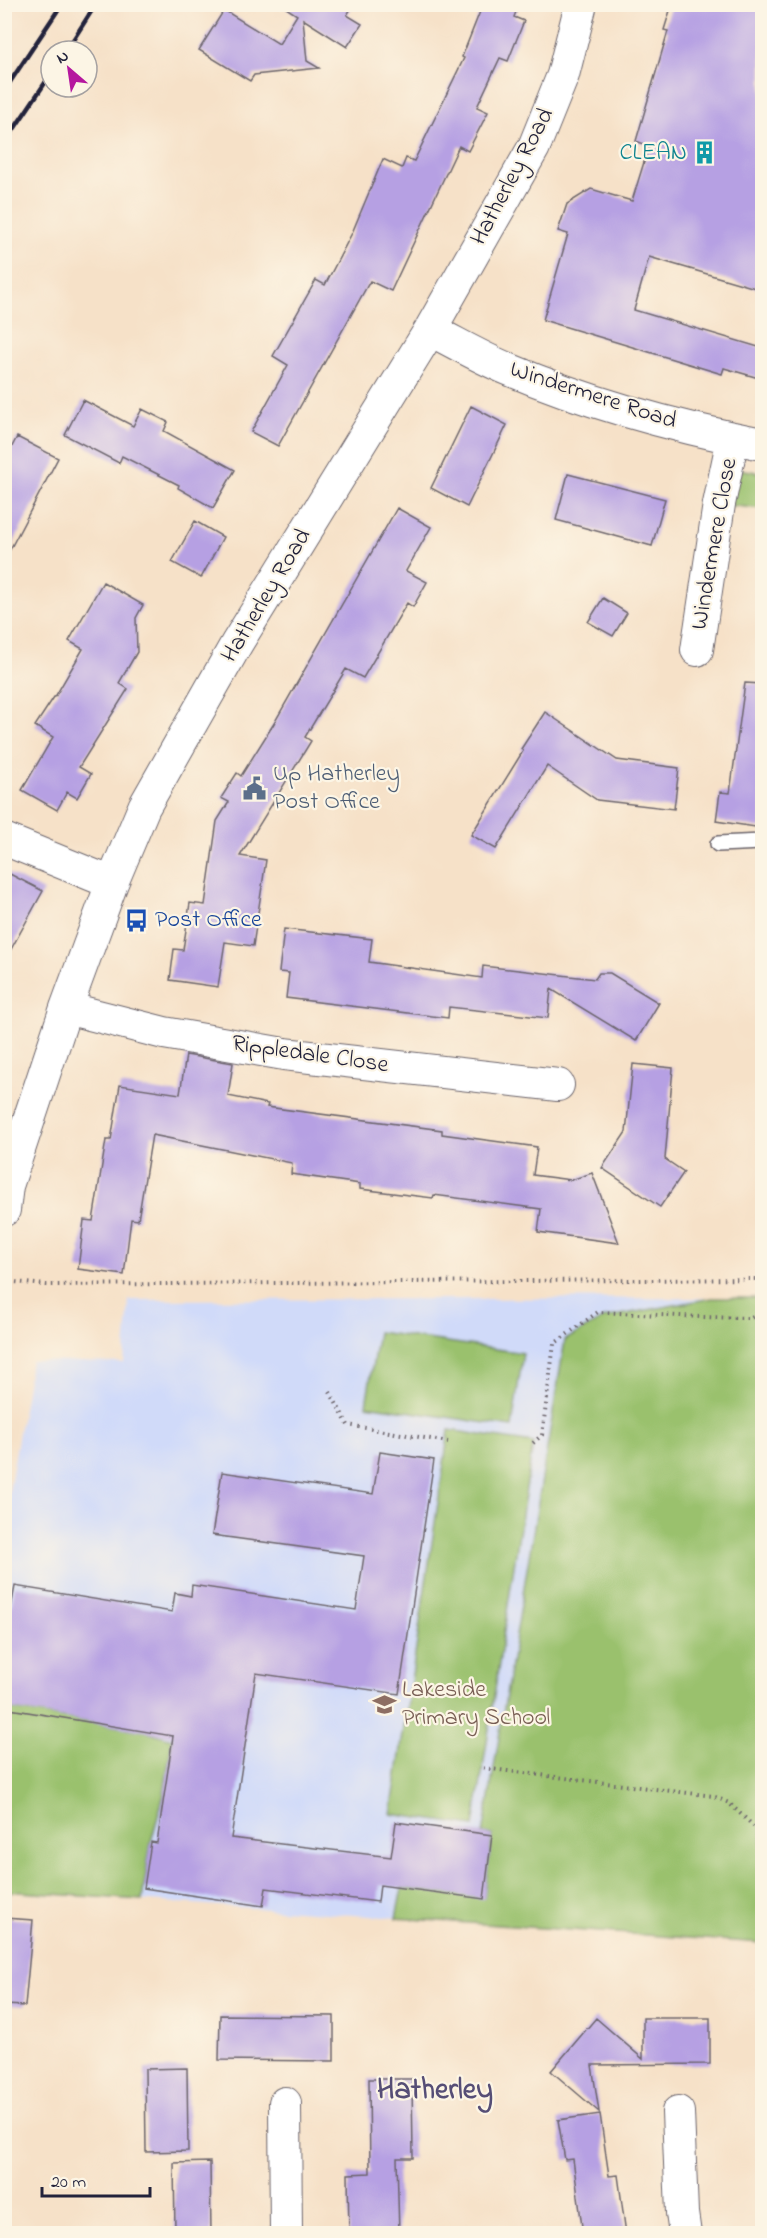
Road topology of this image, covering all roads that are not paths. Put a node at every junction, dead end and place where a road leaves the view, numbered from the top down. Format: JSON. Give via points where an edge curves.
{"nodes":[{"id":1,"x":581,"y":4,"type":"edge"},
{"id":2,"x":430,"y":330,"type":"junction"},
{"id":3,"x":748,"y":441,"type":"edge"},
{"id":4,"x":697,"y":651,"type":"dead end"},
{"id":5,"x":4,"y":839,"type":"edge"},
{"id":6,"x":762,"y":842,"type":"edge"},
{"id":7,"x":718,"y":844,"type":"dead end"},
{"id":8,"x":112,"y":883,"type":"junction"},
{"id":9,"x":66,"y":1008,"type":"junction"},
{"id":10,"x":558,"y":1085,"type":"dead end"},
{"id":11,"x":5,"y":1194,"type":"edge"},
{"id":12,"x":285,"y":2103,"type":"dead end"},
{"id":13,"x":678,"y":2112,"type":"dead end"},
{"id":14,"x":286,"y":2234,"type":"edge"},
{"id":15,"x":685,"y":2234,"type":"edge"}],
"edges":[{"from":1,"to":2,"type":"street","name":"Hatherley Road","via":[[563,75],[534,147]]},
{"from":2,"to":3,"type":"street","name":"Windermere Road","via":[[507,369],[581,396]]},
{"from":2,"to":8,"type":"street","name":"Hatherley Road","via":[[237,643],[144,807]]},
{"from":3,"to":4,"type":"street","name":"Windermere Close","via":[[719,504]]},
{"from":5,"to":8,"type":"street"},
{"from":6,"to":7,"type":"lane"},
{"from":8,"to":9,"type":"street","name":"Hatherley Road"},
{"from":9,"to":10,"type":"street","name":"Rippledale Close","via":[[164,1033],[284,1054]]},
{"from":9,"to":11,"type":"street","name":"Hatherley Road"},
{"from":12,"to":14,"type":"street"},
{"from":13,"to":15,"type":"street"}]}
